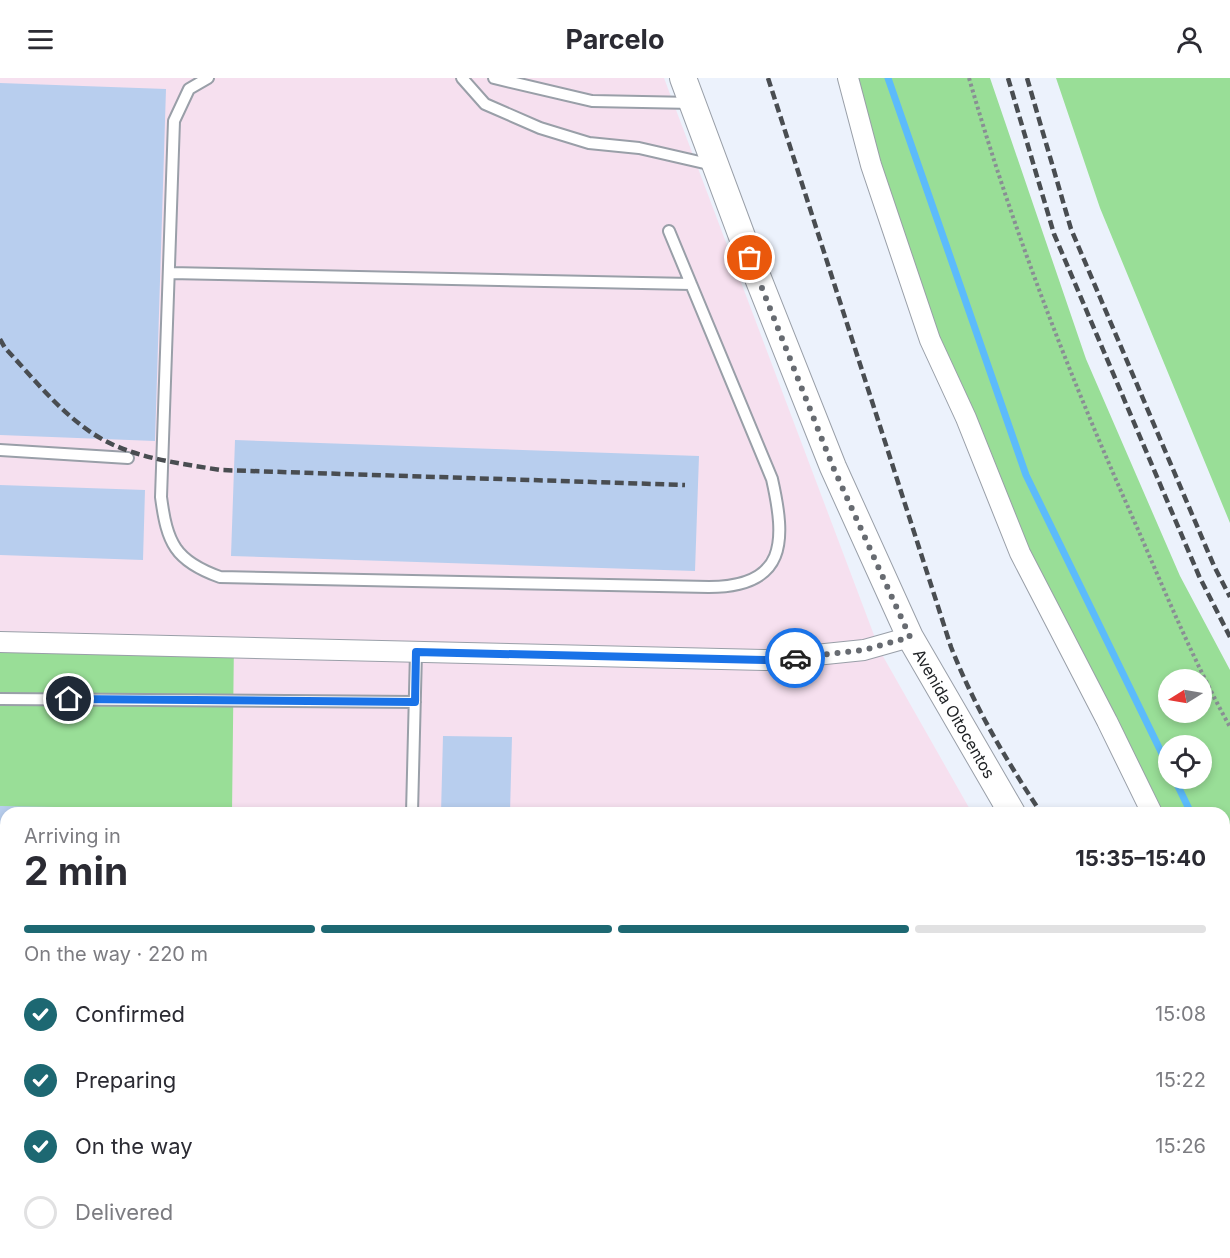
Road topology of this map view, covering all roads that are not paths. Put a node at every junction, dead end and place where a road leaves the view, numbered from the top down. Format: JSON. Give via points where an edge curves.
{"nodes":[{"id":1,"x":208,"y":78,"type":"edge"},
{"id":2,"x":462,"y":78,"type":"edge"},
{"id":3,"x":494,"y":78,"type":"edge"},
{"id":4,"x":683,"y":78,"type":"edge"},
{"id":5,"x":848,"y":78,"type":"edge"},
{"id":6,"x":693,"y":103,"type":"junction"},
{"id":7,"x":716,"y":166,"type":"junction"},
{"id":8,"x":669,"y":231,"type":"dead end"},
{"id":9,"x":170,"y":273,"type":"junction"},
{"id":10,"x":691,"y":284,"type":"junction"},
{"id":11,"x":0,"y":450,"type":"edge"},
{"id":12,"x":128,"y":458,"type":"dead end"},
{"id":13,"x":910,"y":637,"type":"junction"},
{"id":14,"x":0,"y":642,"type":"edge"},
{"id":15,"x":416,"y":652,"type":"junction"},
{"id":16,"x":0,"y":699,"type":"edge"},
{"id":17,"x":415,"y":702,"type":"junction"},
{"id":18,"x":412,"y":807,"type":"edge"},
{"id":19,"x":1009,"y":807,"type":"edge"},
{"id":20,"x":1149,"y":807,"type":"edge"}],
"edges":[{"from":1,"to":9,"type":"lane","via":[[189,89],[174,121]]},
{"from":2,"to":7,"type":"lane","via":[[485,104],[540,128],[589,143],[639,148]]},
{"from":3,"to":6,"type":"lane","via":[[592,100]]},
{"from":4,"to":6,"type":"street","name":"Avenida Oitocentos"},
{"from":5,"to":20,"type":"street","via":[[871,165],[939,361],[1020,553]]},
{"from":6,"to":7,"type":"street","name":"Avenida Oitocentos"},
{"from":7,"to":13,"type":"street","name":"Avenida Oitocentos","via":[[833,467]]},
{"from":8,"to":10,"type":"lane"},
{"from":9,"to":10,"type":"lane"},
{"from":9,"to":10,"type":"lane","via":[[161,497],[165,527],[176,551],[197,568],[220,577],[734,587],[752,582],[768,568],[778,548],[781,517],[772,479]]},
{"from":11,"to":12,"type":"lane"},
{"from":13,"to":15,"type":"street","via":[[864,650],[767,660]]},
{"from":13,"to":19,"type":"street","name":"Avenida Oitocentos"},
{"from":14,"to":15,"type":"street"},
{"from":15,"to":17,"type":"lane"},
{"from":16,"to":17,"type":"lane"},
{"from":17,"to":18,"type":"lane"}]}
